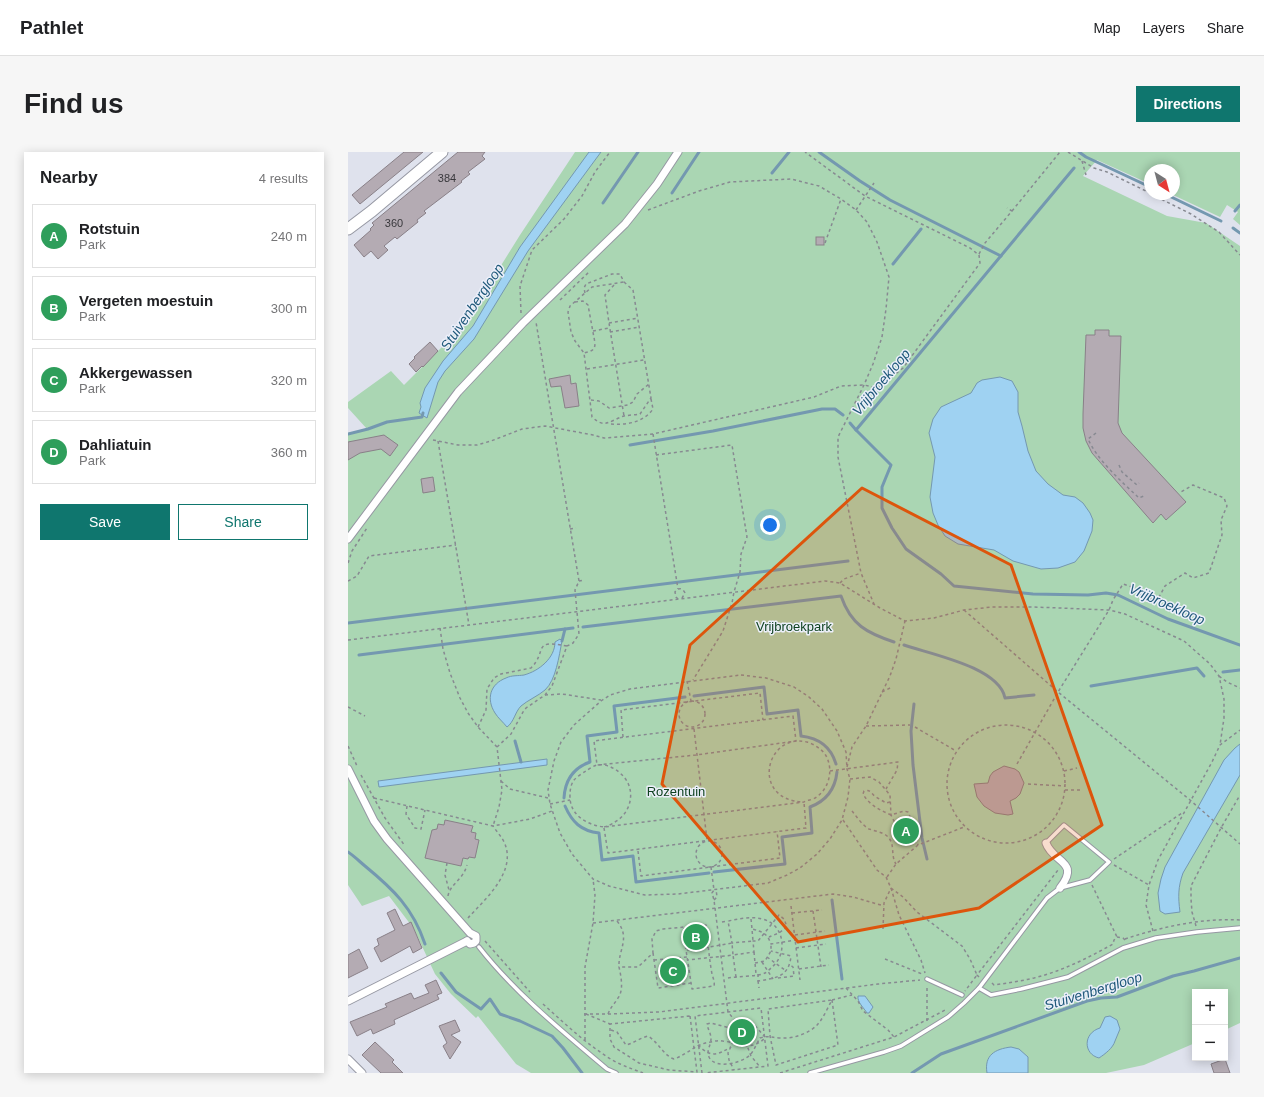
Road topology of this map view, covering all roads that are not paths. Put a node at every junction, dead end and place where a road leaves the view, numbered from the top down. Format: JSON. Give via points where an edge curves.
{"nodes":[{"id":1,"x":442,"y":152,"type":"edge"},
{"id":2,"x":678,"y":152,"type":"edge"},
{"id":3,"x":348,"y":229,"type":"edge"},
{"id":4,"x":348,"y":539,"type":"edge"},
{"id":5,"x":348,"y":769,"type":"edge"},
{"id":6,"x":1046,"y":843,"type":"joint"},
{"id":7,"x":1060,"y":888,"type":"junction"},
{"id":8,"x":1240,"y":928,"type":"edge"},
{"id":9,"x":470,"y":934,"type":"junction"},
{"id":10,"x":467,"y":941,"type":"junction"},
{"id":11,"x":477,"y":944,"type":"junction"},
{"id":12,"x":927,"y":979,"type":"road end"},
{"id":13,"x":979,"y":988,"type":"junction"},
{"id":14,"x":962,"y":995,"type":"road end"},
{"id":15,"x":348,"y":1001,"type":"edge"},
{"id":16,"x":348,"y":1059,"type":"edge"},
{"id":17,"x":362,"y":1073,"type":"edge"},
{"id":18,"x":616,"y":1073,"type":"edge"},
{"id":19,"x":810,"y":1073,"type":"edge"}],
"edges":[{"from":1,"to":3,"type":"main road"},
{"from":2,"to":4,"type":"street","via":[[629,220],[517,329],[458,392]]},
{"from":5,"to":9,"type":"street","via":[[374,821],[387,839]]},
{"from":6,"to":7,"type":"street","via":[[1066,866],[1068,874]]},
{"from":6,"to":7,"type":"lane","via":[[1064,825],[1109,862],[1090,880]]},
{"from":7,"to":13,"type":"lane","via":[[1047,898]]},
{"from":8,"to":13,"type":"lane","via":[[1156,938],[1123,948],[1068,977],[1021,989],[991,995]]},
{"from":9,"to":10,"type":"street"},
{"from":9,"to":11,"type":"street","via":[[476,936]]},
{"from":10,"to":11,"type":"street"},
{"from":10,"to":15,"type":"street"},
{"from":11,"to":18,"type":"lane","via":[[505,978],[547,1018],[607,1069]]},
{"from":12,"to":14,"type":"lane"},
{"from":13,"to":19,"type":"lane","via":[[948,1017],[900,1046]]},
{"from":16,"to":17,"type":"street"}]}
